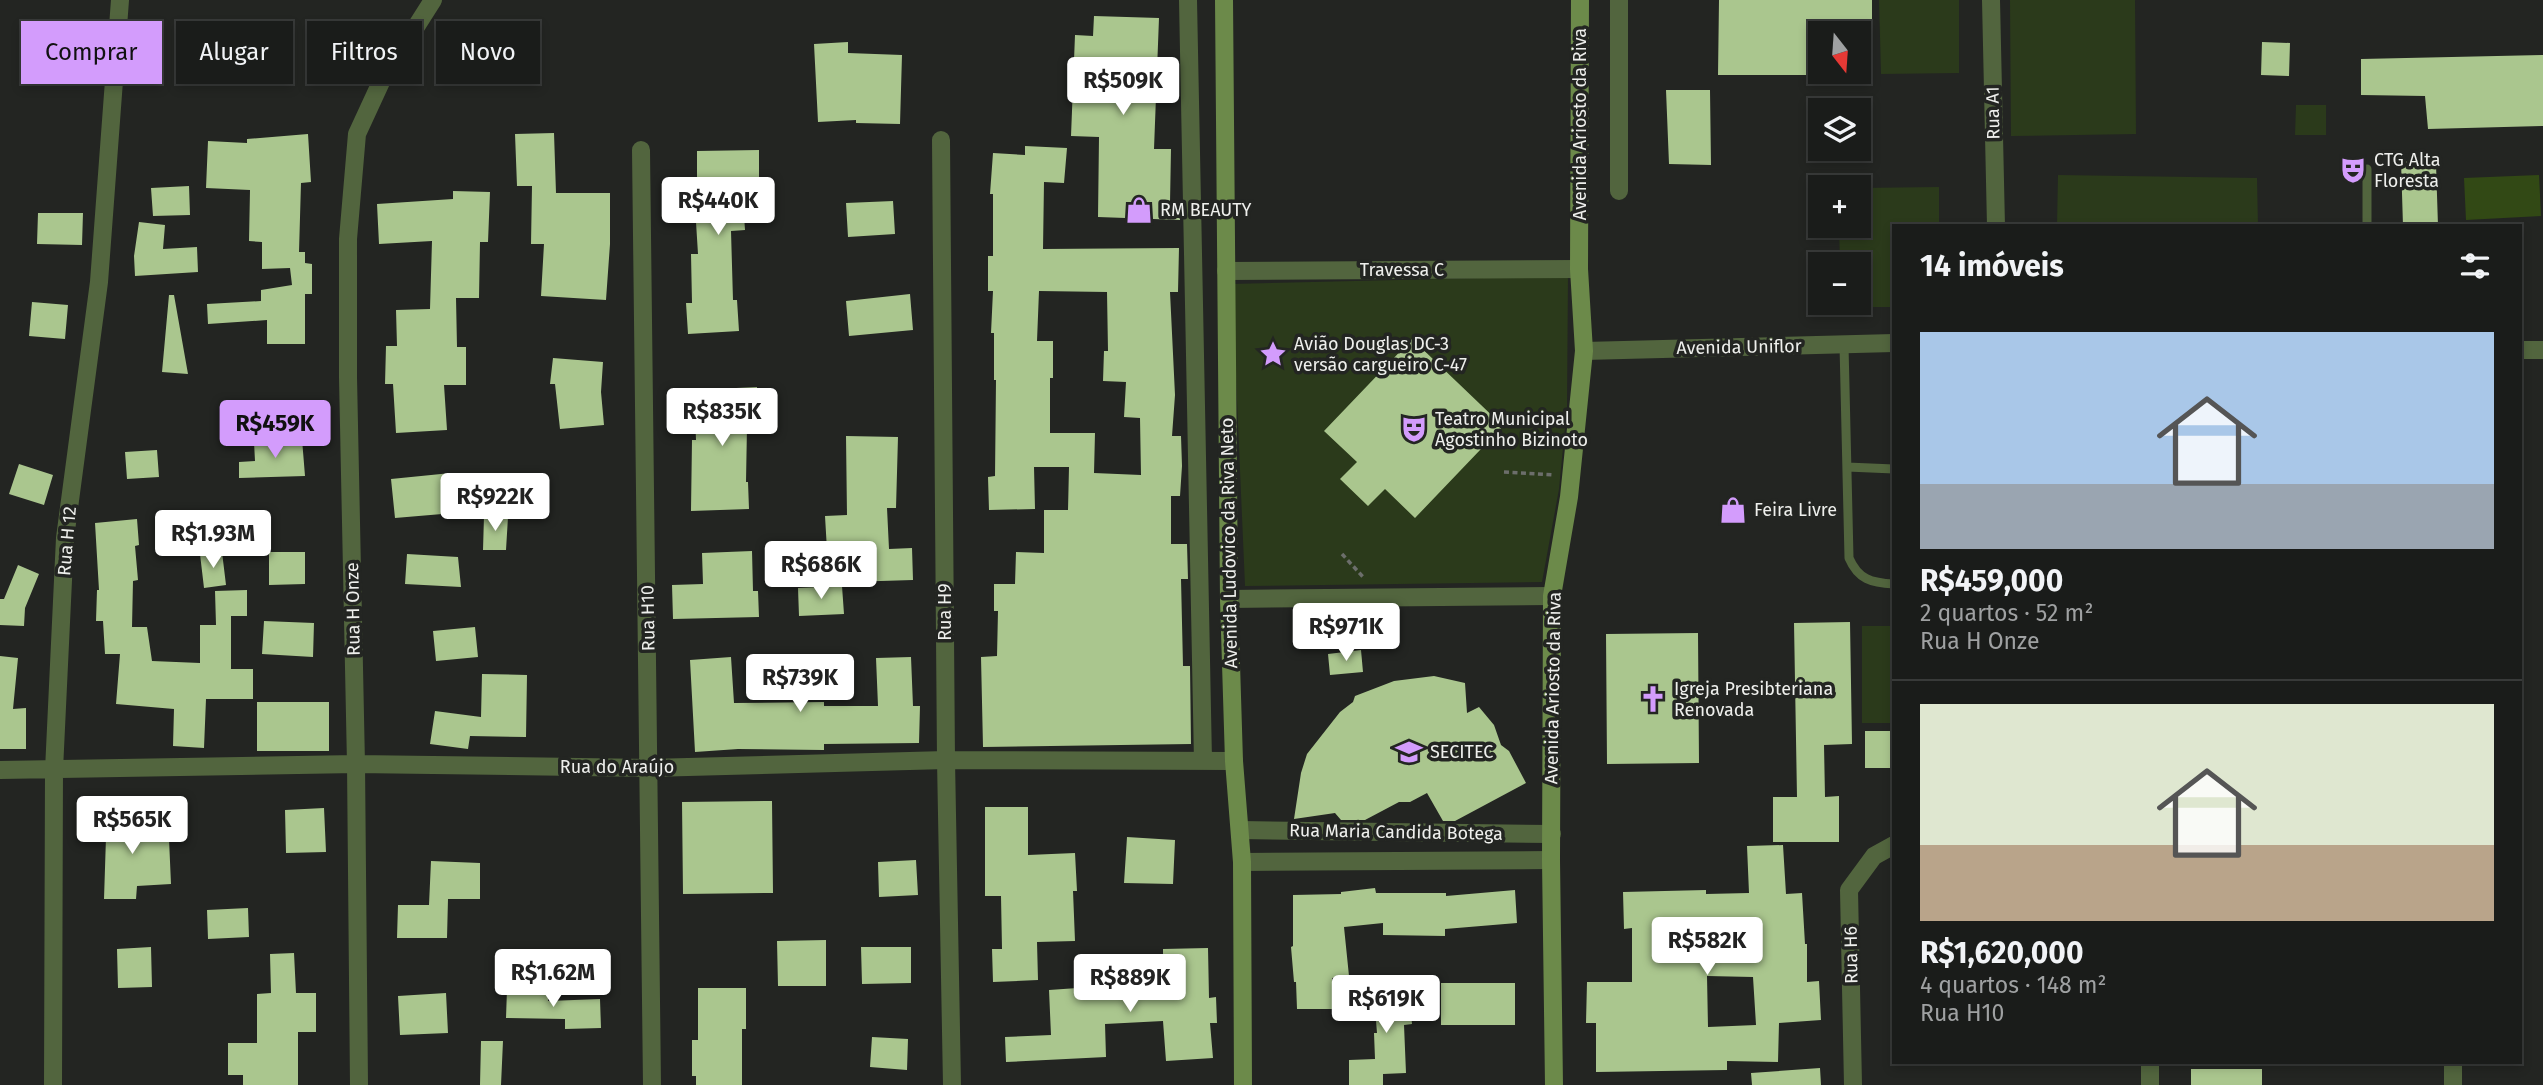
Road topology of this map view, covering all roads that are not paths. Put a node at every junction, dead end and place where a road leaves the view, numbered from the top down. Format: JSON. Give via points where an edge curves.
{"nodes":[{"id":1,"x":120,"y":0,"type":"edge"},
{"id":2,"x":433,"y":0,"type":"edge"},
{"id":3,"x":1188,"y":0,"type":"edge"},
{"id":4,"x":1224,"y":0,"type":"edge"},
{"id":5,"x":1580,"y":0,"type":"edge"},
{"id":6,"x":1619,"y":0,"type":"edge"},
{"id":7,"x":1991,"y":0,"type":"edge"},
{"id":8,"x":942,"y":140,"type":"dead end"},
{"id":9,"x":642,"y":150,"type":"dead end"},
{"id":10,"x":2367,"y":169,"type":"dead end"},
{"id":11,"x":1619,"y":191,"type":"dead end"},
{"id":12,"x":1996,"y":224,"type":"edge"},
{"id":13,"x":2367,"y":224,"type":"edge"},
{"id":14,"x":1579,"y":269,"type":"junction"},
{"id":15,"x":1226,"y":271,"type":"junction"},
{"id":16,"x":1892,"y":344,"type":"edge"},
{"id":17,"x":1844,"y":345,"type":"junction"},
{"id":18,"x":2522,"y":350,"type":"edge"},
{"id":19,"x":2543,"y":350,"type":"edge"},
{"id":20,"x":1584,"y":351,"type":"junction"},
{"id":21,"x":1847,"y":467,"type":"junction"},
{"id":22,"x":1892,"y":469,"type":"edge"},
{"id":23,"x":1892,"y":584,"type":"edge"},
{"id":24,"x":1552,"y":596,"type":"junction"},
{"id":25,"x":1229,"y":599,"type":"junction"},
{"id":26,"x":946,"y":760,"type":"junction"},
{"id":27,"x":1203,"y":761,"type":"junction"},
{"id":28,"x":1234,"y":761,"type":"junction"},
{"id":29,"x":356,"y":764,"type":"junction"},
{"id":30,"x":650,"y":768,"type":"junction"},
{"id":31,"x":0,"y":770,"type":"edge"},
{"id":32,"x":54,"y":770,"type":"junction"},
{"id":33,"x":1240,"y":830,"type":"junction"},
{"id":34,"x":1414,"y":832,"type":"junction"},
{"id":35,"x":1552,"y":834,"type":"junction"},
{"id":36,"x":1892,"y":846,"type":"edge"},
{"id":37,"x":1551,"y":860,"type":"junction"},
{"id":38,"x":1412,"y":861,"type":"junction"},
{"id":39,"x":1242,"y":862,"type":"junction"},
{"id":40,"x":2150,"y":1064,"type":"edge"},
{"id":41,"x":2453,"y":1064,"type":"edge"},
{"id":42,"x":53,"y":1085,"type":"edge"},
{"id":43,"x":359,"y":1085,"type":"edge"},
{"id":44,"x":652,"y":1085,"type":"edge"},
{"id":45,"x":952,"y":1085,"type":"edge"},
{"id":46,"x":1243,"y":1085,"type":"edge"},
{"id":47,"x":1554,"y":1085,"type":"edge"},
{"id":48,"x":1853,"y":1085,"type":"edge"},
{"id":49,"x":2150,"y":1085,"type":"edge"},
{"id":50,"x":2453,"y":1085,"type":"edge"}],
"edges":[{"from":1,"to":32,"type":"street","name":"Rua H 12","via":[[99,282],[65,538]]},
{"from":2,"to":29,"type":"street","name":"Rua H Onze","via":[[380,82],[357,134],[348,239]]},
{"from":3,"to":27,"type":"street"},
{"from":4,"to":15,"type":"street","name":"Avenida Ludovico da Riva Neto"},
{"from":5,"to":14,"type":"street","name":"Avenida Ariosto da Riva"},
{"from":6,"to":11,"type":"street"},
{"from":7,"to":12,"type":"street","name":"Rua A1"},
{"from":8,"to":26,"type":"street","name":"Rua H9"},
{"from":9,"to":30,"type":"street","name":"Rua H10"},
{"from":10,"to":13,"type":"lane"},
{"from":14,"to":15,"type":"street","name":"Travessa C"},
{"from":14,"to":20,"type":"street","name":"Avenida Ariosto da Riva"},
{"from":15,"to":25,"type":"street","name":"Avenida Ludovico da Riva Neto"},
{"from":16,"to":17,"type":"street","name":"Avenida Uniflor"},
{"from":17,"to":20,"type":"street","name":"Avenida Uniflor"},
{"from":17,"to":21,"type":"lane"},
{"from":18,"to":19,"type":"street"},
{"from":20,"to":24,"type":"street","name":"Avenida Ariosto da Riva"},
{"from":21,"to":22,"type":"lane"},
{"from":21,"to":23,"type":"lane","via":[[1849,558],[1862,578]]},
{"from":24,"to":25,"type":"street"},
{"from":24,"to":35,"type":"street","name":"Avenida Ariosto da Riva"},
{"from":25,"to":28,"type":"street","name":"Avenida Ludovico da Riva Neto"},
{"from":26,"to":27,"type":"street","name":"Rua do Araújo"},
{"from":26,"to":30,"type":"street","name":"Rua do Araújo"},
{"from":26,"to":45,"type":"street","name":"Rua H9"},
{"from":27,"to":28,"type":"street","name":"Rua do Araújo"},
{"from":28,"to":33,"type":"street","name":"Avenida Ludovico da Riva Neto"},
{"from":29,"to":30,"type":"street","name":"Rua do Araújo"},
{"from":29,"to":32,"type":"street","name":"Rua do Araújo"},
{"from":29,"to":43,"type":"street","name":"Rua H Onze"},
{"from":30,"to":44,"type":"street","name":"Rua H10"},
{"from":31,"to":32,"type":"street","name":"Rua do Araújo"},
{"from":32,"to":42,"type":"street","name":"Rua H 12"},
{"from":33,"to":34,"type":"street","name":"Rua Maria Candida Botega"},
{"from":33,"to":39,"type":"street","name":"Avenida Ludovico da Riva Neto"},
{"from":34,"to":35,"type":"street","name":"Rua Maria Candida Botega"},
{"from":34,"to":38,"type":"street"},
{"from":35,"to":37,"type":"street","name":"Avenida Ariosto da Riva"},
{"from":36,"to":48,"type":"street","name":"Rua H6","via":[[1874,856],[1849,890]]},
{"from":37,"to":38,"type":"street","name":"Rua Maria Candida Botega"},
{"from":37,"to":47,"type":"street","name":"Avenida Ariosto da Riva"},
{"from":38,"to":39,"type":"street","name":"Rua Maria Candida Botega"},
{"from":39,"to":46,"type":"street","name":"Avenida Ludovico da Riva Neto"},
{"from":40,"to":49,"type":"street"},
{"from":41,"to":50,"type":"street"}]}
